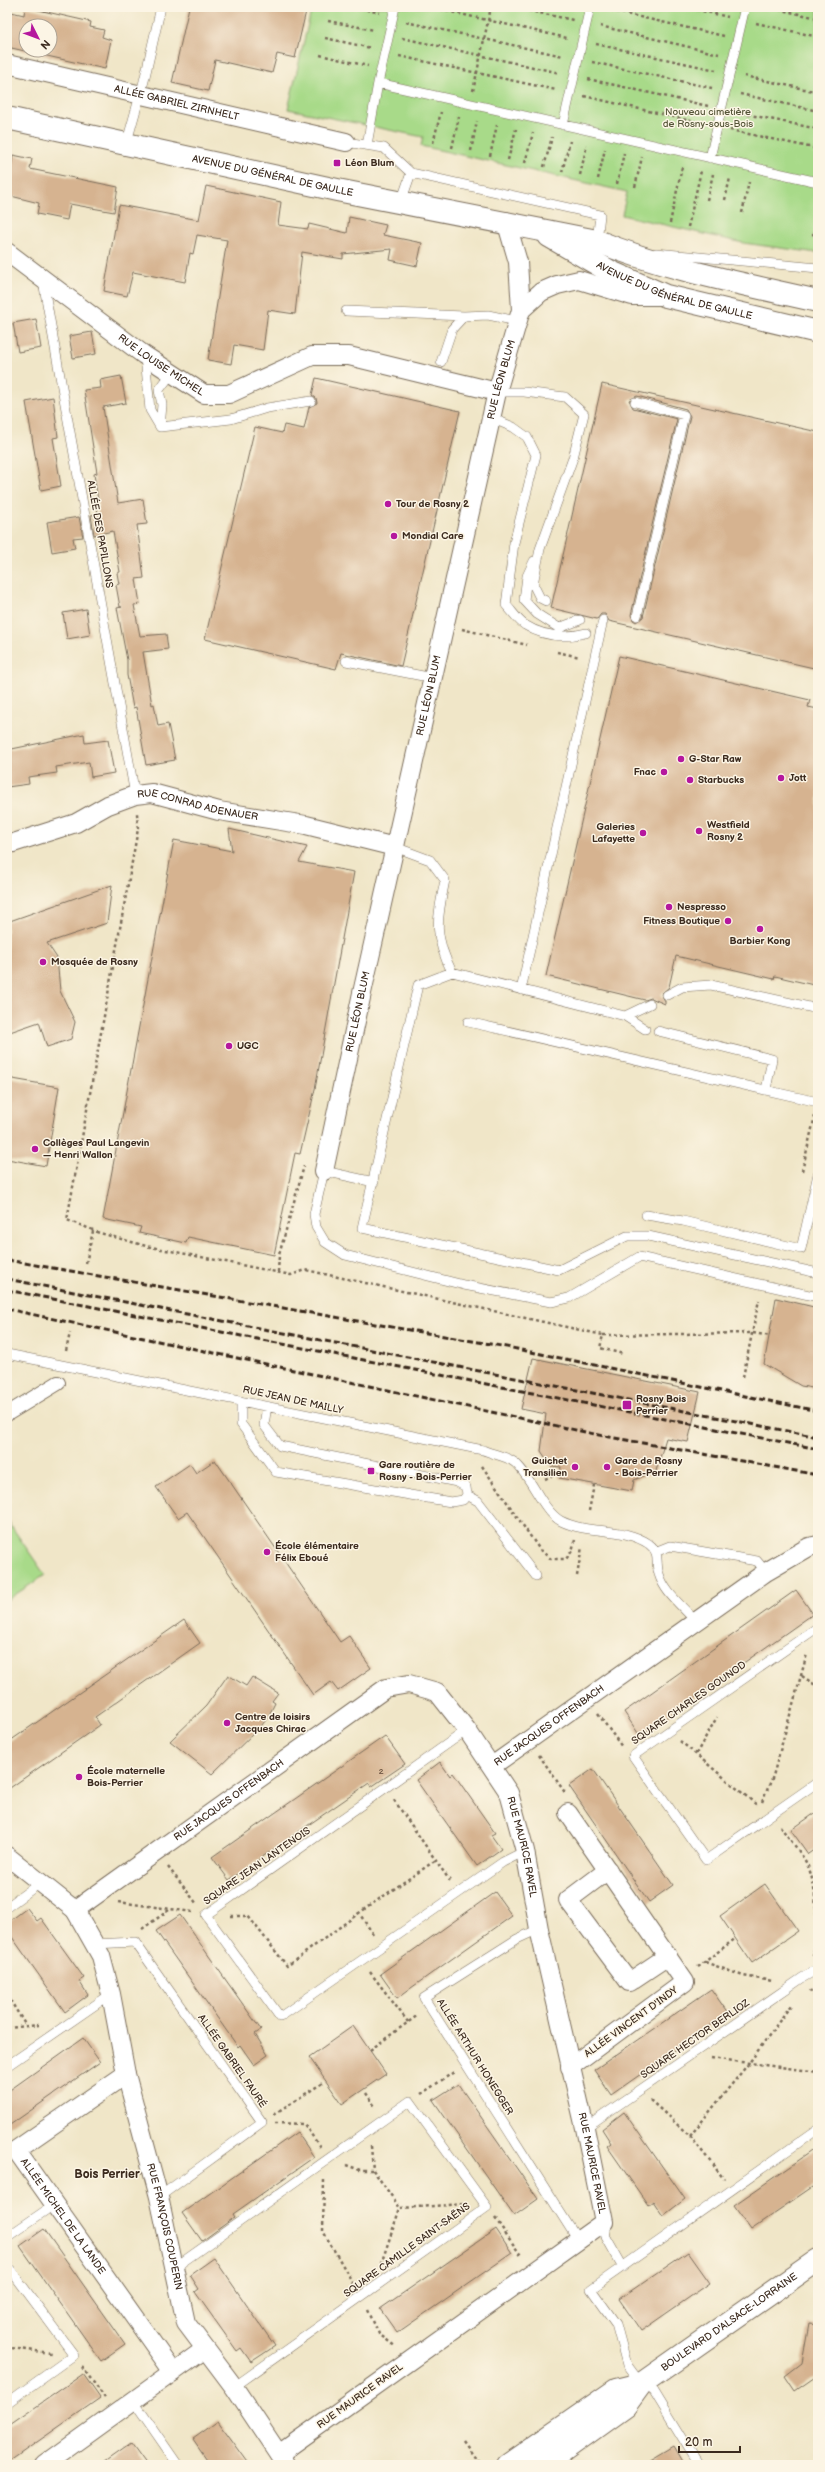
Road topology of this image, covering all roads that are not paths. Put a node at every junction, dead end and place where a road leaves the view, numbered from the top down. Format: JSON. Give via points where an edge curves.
{"nodes":[{"id":1,"x":161,"y":7,"type":"edge"},
{"id":2,"x":590,"y":7,"type":"edge"},
{"id":3,"x":745,"y":7,"type":"edge"},
{"id":4,"x":393,"y":14,"type":"edge"},
{"id":5,"x":7,"y":64,"type":"edge"},
{"id":6,"x":378,"y":83,"type":"junction"},
{"id":7,"x":141,"y":95,"type":"junction"},
{"id":8,"x":7,"y":118,"type":"edge"},
{"id":9,"x":559,"y":124,"type":"junction"},
{"id":10,"x":346,"y":142,"type":"joint"},
{"id":11,"x":126,"y":145,"type":"junction"},
{"id":12,"x":367,"y":145,"type":"junction"},
{"id":13,"x":710,"y":158,"type":"junction"},
{"id":14,"x":411,"y":173,"type":"junction"},
{"id":15,"x":818,"y":182,"type":"edge"},
{"id":16,"x":402,"y":202,"type":"junction"},
{"id":17,"x":506,"y":221,"type":"junction"},
{"id":18,"x":539,"y":230,"type":"junction"},
{"id":19,"x":597,"y":240,"type":"junction"},
{"id":20,"x":617,"y":249,"type":"junction"},
{"id":21,"x":7,"y":252,"type":"edge"},
{"id":22,"x":818,"y":268,"type":"edge"},
{"id":23,"x":42,"y":278,"type":"junction"},
{"id":24,"x":666,"y":296,"type":"junction"},
{"id":25,"x":818,"y":301,"type":"edge"},
{"id":26,"x":346,"y":311,"type":"dead end"},
{"id":27,"x":519,"y":315,"type":"junction"},
{"id":28,"x":464,"y":316,"type":"junction"},
{"id":29,"x":818,"y":332,"type":"edge"},
{"id":30,"x":144,"y":355,"type":"junction"},
{"id":31,"x":441,"y":362,"type":"dead end"},
{"id":32,"x":171,"y":374,"type":"junction"},
{"id":33,"x":497,"y":392,"type":"junction"},
{"id":34,"x":311,"y":401,"type":"dead end"},
{"id":35,"x":635,"y":402,"type":"dead end"},
{"id":36,"x":491,"y":418,"type":"junction"},
{"id":37,"x":160,"y":427,"type":"junction"},
{"id":38,"x":540,"y":549,"type":"junction"},
{"id":39,"x":546,"y":601,"type":"dead end"},
{"id":40,"x":637,"y":616,"type":"dead end"},
{"id":41,"x":580,"y":620,"type":"dead end"},
{"id":42,"x":603,"y":620,"type":"dead end"},
{"id":43,"x":586,"y":633,"type":"dead end"},
{"id":44,"x":346,"y":661,"type":"dead end"},
{"id":45,"x":433,"y":678,"type":"junction"},
{"id":46,"x":135,"y":795,"type":"junction"},
{"id":47,"x":7,"y":845,"type":"edge"},
{"id":48,"x":394,"y":847,"type":"junction"},
{"id":49,"x":452,"y":972,"type":"junction"},
{"id":50,"x":521,"y":990,"type":"junction"},
{"id":51,"x":667,"y":995,"type":"dead end"},
{"id":52,"x":650,"y":1004,"type":"dead end"},
{"id":53,"x":818,"y":1009,"type":"edge"},
{"id":54,"x":625,"y":1016,"type":"junction"},
{"id":55,"x":468,"y":1022,"type":"dead end"},
{"id":56,"x":645,"y":1028,"type":"dead end"},
{"id":57,"x":658,"y":1032,"type":"dead end"},
{"id":58,"x":766,"y":1090,"type":"junction"},
{"id":59,"x":818,"y":1102,"type":"edge"},
{"id":60,"x":324,"y":1171,"type":"junction"},
{"id":61,"x":818,"y":1174,"type":"edge"},
{"id":62,"x":374,"y":1182,"type":"junction"},
{"id":63,"x":646,"y":1216,"type":"dead end"},
{"id":64,"x":818,"y":1273,"type":"edge"},
{"id":65,"x":818,"y":1297,"type":"edge"},
{"id":66,"x":7,"y":1354,"type":"edge"},
{"id":67,"x":58,"y":1383,"type":"dead end"},
{"id":68,"x":241,"y":1401,"type":"junction"},
{"id":69,"x":267,"y":1406,"type":"junction"},
{"id":70,"x":7,"y":1414,"type":"edge"},
{"id":71,"x":467,"y":1495,"type":"junction"},
{"id":72,"x":818,"y":1546,"type":"edge"},
{"id":73,"x":655,"y":1552,"type":"junction"},
{"id":74,"x":766,"y":1572,"type":"junction"},
{"id":75,"x":536,"y":1576,"type":"dead end"},
{"id":76,"x":696,"y":1622,"type":"junction"},
{"id":77,"x":814,"y":1630,"type":"edge"},
{"id":78,"x":467,"y":1730,"type":"junction"},
{"id":79,"x":492,"y":1766,"type":"junction"},
{"id":80,"x":818,"y":1782,"type":"edge"},
{"id":81,"x":568,"y":1813,"type":"road end"},
{"id":82,"x":525,"y":1851,"type":"junction"},
{"id":83,"x":7,"y":1856,"type":"edge"},
{"id":84,"x":608,"y":1870,"type":"junction"},
{"id":85,"x":40,"y":1883,"type":"junction"},
{"id":86,"x":7,"y":1907,"type":"edge"},
{"id":87,"x":75,"y":1910,"type":"junction"},
{"id":88,"x":539,"y":1928,"type":"junction"},
{"id":89,"x":94,"y":1944,"type":"junction"},
{"id":90,"x":668,"y":1956,"type":"junction"},
{"id":91,"x":817,"y":1970,"type":"edge"},
{"id":92,"x":111,"y":1994,"type":"junction"},
{"id":93,"x":7,"y":2066,"type":"edge"},
{"id":94,"x":570,"y":2067,"type":"junction"},
{"id":95,"x":126,"y":2074,"type":"junction"},
{"id":96,"x":585,"y":2128,"type":"junction"},
{"id":97,"x":818,"y":2129,"type":"edge"},
{"id":98,"x":159,"y":2197,"type":"junction"},
{"id":99,"x":55,"y":2204,"type":"junction"},
{"id":100,"x":604,"y":2222,"type":"junction"},
{"id":101,"x":7,"y":2237,"type":"edge"},
{"id":102,"x":579,"y":2242,"type":"junction"},
{"id":103,"x":818,"y":2260,"type":"edge"},
{"id":104,"x":7,"y":2265,"type":"edge"},
{"id":105,"x":623,"y":2267,"type":"junction"},
{"id":106,"x":174,"y":2268,"type":"junction"},
{"id":107,"x":205,"y":2349,"type":"junction"},
{"id":108,"x":173,"y":2372,"type":"junction"},
{"id":109,"x":644,"y":2382,"type":"junction"},
{"id":110,"x":234,"y":2387,"type":"junction"},
{"id":111,"x":133,"y":2400,"type":"junction"},
{"id":112,"x":7,"y":2403,"type":"edge"},
{"id":113,"x":568,"y":2424,"type":"junction"},
{"id":114,"x":282,"y":2460,"type":"edge"},
{"id":115,"x":44,"y":2465,"type":"edge"},
{"id":116,"x":178,"y":2465,"type":"edge"},
{"id":117,"x":508,"y":2465,"type":"edge"},
{"id":118,"x":522,"y":2465,"type":"edge"},
{"id":119,"x":543,"y":2465,"type":"edge"},
{"id":120,"x":700,"y":2465,"type":"edge"}],
"edges":[{"from":1,"to":7,"type":"lane"},
{"from":2,"to":9,"type":"lane","via":[[570,93]]},
{"from":3,"to":13,"type":"lane"},
{"from":4,"to":6,"type":"lane"},
{"from":5,"to":7,"type":"street","name":"ALLÉE GABRIEL ZIRNHELT"},
{"from":6,"to":9,"type":"lane"},
{"from":6,"to":12,"type":"lane"},
{"from":7,"to":10,"type":"street","name":"ALLÉE GABRIEL ZIRNHELT"},
{"from":7,"to":11,"type":"lane"},
{"from":8,"to":11,"type":"main road","name":"AVENUE DU GÉNÉRAL DE GAULLE"},
{"from":9,"to":13,"type":"lane"},
{"from":10,"to":12,"type":"lane"},
{"from":11,"to":16,"type":"main road","name":"AVENUE DU GÉNÉRAL DE GAULLE"},
{"from":12,"to":14,"type":"lane","via":[[384,148]]},
{"from":13,"to":15,"type":"lane"},
{"from":14,"to":16,"type":"lane"},
{"from":14,"to":19,"type":"lane","via":[[600,215]]},
{"from":16,"to":17,"type":"main road","name":"AVENUE DU GÉNÉRAL DE GAULLE"},
{"from":17,"to":18,"type":"main road","name":"AVENUE DU GÉNÉRAL DE GAULLE"},
{"from":17,"to":27,"type":"street","name":"RUE LÉON BLUM","via":[[518,262]]},
{"from":18,"to":19,"type":"main road","name":"AVENUE DU GÉNÉRAL DE GAULLE"},
{"from":18,"to":24,"type":"main road","name":"AVENUE DU GÉNÉRAL DE GAULLE","via":[[611,272]]},
{"from":19,"to":20,"type":"main road","name":"AVENUE DU GÉNÉRAL DE GAULLE"},
{"from":20,"to":22,"type":"lane"},
{"from":20,"to":25,"type":"main road","name":"AVENUE DU GÉNÉRAL DE GAULLE","via":[[739,284]]},
{"from":21,"to":23,"type":"street","name":"RUE LOUISE MICHEL"},
{"from":23,"to":30,"type":"street","name":"RUE LOUISE MICHEL"},
{"from":23,"to":46,"type":"lane","name":"ALLÉE DES PAPILLONS"},
{"from":24,"to":27,"type":"street","via":[[632,296],[579,280],[541,292]]},
{"from":24,"to":29,"type":"main road","name":"AVENUE DU GÉNÉRAL DE GAULLE"},
{"from":26,"to":28,"type":"lane"},
{"from":27,"to":28,"type":"lane"},
{"from":27,"to":33,"type":"street","name":"RUE LÉON BLUM"},
{"from":28,"to":31,"type":"lane","via":[[452,329]]},
{"from":30,"to":32,"type":"street","name":"RUE LOUISE MICHEL"},
{"from":30,"to":37,"type":"lane","via":[[150,410]]},
{"from":32,"to":33,"type":"street","name":"RUE LOUISE MICHEL","via":[[204,394],[229,394],[312,356],[349,356]]},
{"from":32,"to":37,"type":"lane","via":[[159,390],[162,405]]},
{"from":33,"to":36,"type":"street","name":"RUE LÉON BLUM"},
{"from":33,"to":38,"type":"lane","via":[[565,397],[584,414],[573,458]]},
{"from":34,"to":37,"type":"lane","via":[[267,408],[231,419]]},
{"from":35,"to":40,"type":"lane","via":[[684,415]]},
{"from":36,"to":43,"type":"lane","via":[[513,427],[527,437],[536,455],[514,543],[506,605],[524,625],[540,632],[566,638]]},
{"from":36,"to":45,"type":"street","name":"RUE LÉON BLUM"},
{"from":38,"to":39,"type":"lane","via":[[533,584],[540,598]]},
{"from":38,"to":41,"type":"lane","via":[[527,576],[524,600],[537,614],[559,628]]},
{"from":42,"to":50,"type":"lane"},
{"from":44,"to":45,"type":"lane"},
{"from":45,"to":48,"type":"street","name":"RUE LÉON BLUM"},
{"from":46,"to":47,"type":"street","name":"RUE CONRAD ADENAUER","via":[[108,805],[76,823]]},
{"from":46,"to":48,"type":"street","name":"RUE CONRAD ADENAUER","via":[[152,793],[219,811],[306,825]]},
{"from":48,"to":49,"type":"lane","via":[[430,860],[445,880],[438,916],[439,939],[440,948]]},
{"from":48,"to":60,"type":"street","name":"RUE LÉON BLUM"},
{"from":49,"to":50,"type":"lane"},
{"from":49,"to":62,"type":"lane","via":[[418,985]]},
{"from":50,"to":54,"type":"lane"},
{"from":51,"to":53,"type":"lane","via":[[682,987],[711,985]]},
{"from":52,"to":54,"type":"lane"},
{"from":54,"to":56,"type":"lane"},
{"from":55,"to":58,"type":"lane"},
{"from":57,"to":58,"type":"lane","via":[[772,1059]]},
{"from":58,"to":59,"type":"lane"},
{"from":60,"to":62,"type":"lane"},
{"from":60,"to":65,"type":"lane","via":[[314,1214],[316,1227],[325,1242],[345,1255],[375,1264],[551,1302],[569,1298],[639,1257]]},
{"from":61,"to":63,"type":"lane","via":[[801,1249],[683,1220]]},
{"from":62,"to":64,"type":"lane","via":[[362,1228],[559,1270],[626,1236],[648,1236]]},
{"from":66,"to":68,"type":"lane","name":"RUE JEAN DE MAILLY"},
{"from":67,"to":70,"type":"street"},
{"from":68,"to":69,"type":"lane","name":"RUE JEAN DE MAILLY"},
{"from":68,"to":71,"type":"lane","via":[[241,1424],[276,1472],[451,1502],[463,1500]]},
{"from":69,"to":71,"type":"lane","via":[[264,1425],[280,1446],[457,1482],[466,1487]]},
{"from":69,"to":73,"type":"lane","name":"RUE JEAN DE MAILLY","via":[[483,1450],[514,1462],[550,1511],[561,1521],[628,1534],[650,1545]]},
{"from":71,"to":75,"type":"lane","via":[[478,1501]]},
{"from":72,"to":74,"type":"street","name":"RUE JACQUES OFFENBACH","via":[[809,1547]]},
{"from":73,"to":74,"type":"lane","via":[[670,1546],[757,1561]]},
{"from":73,"to":76,"type":"lane","via":[[659,1562],[658,1573],[665,1588]]},
{"from":74,"to":76,"type":"street","name":"RUE JACQUES OFFENBACH"},
{"from":76,"to":79,"type":"street","name":"RUE JACQUES OFFENBACH"},
{"from":77,"to":80,"type":"lane","name":"SQUARE CHARLES GOUNOD","via":[[633,1756],[706,1860]]},
{"from":78,"to":79,"type":"street","name":"RUE JACQUES OFFENBACH"},
{"from":78,"to":82,"type":"lane","name":"SQUARE JEAN LANTENOIS","via":[[206,1916],[280,2016],[503,1862]]},
{"from":78,"to":87,"type":"street","name":"RUE JACQUES OFFENBACH","via":[[438,1692],[409,1684],[386,1688]]},
{"from":79,"to":82,"type":"street","name":"RUE MAURICE RAVEL","via":[[510,1792]]},
{"from":81,"to":84,"type":"street","name":"ALLÉE VINCENT D'INDY"},
{"from":82,"to":88,"type":"street","name":"RUE MAURICE RAVEL"},
{"from":83,"to":85,"type":"street"},
{"from":84,"to":90,"type":"street","name":"ALLÉE VINCENT D'INDY"},
{"from":84,"to":90,"type":"street","via":[[568,1900],[629,1982]]},
{"from":85,"to":86,"type":"lane"},
{"from":85,"to":87,"type":"street"},
{"from":87,"to":89,"type":"street","name":"RUE FRANÇOIS COUPERIN"},
{"from":88,"to":94,"type":"street","name":"RUE MAURICE RAVEL"},
{"from":88,"to":102,"type":"lane","name":"ALLÉE ARTHUR HONEGGER","via":[[517,1939],[424,1998]]},
{"from":89,"to":92,"type":"street","name":"RUE FRANÇOIS COUPERIN","via":[[101,1956]]},
{"from":89,"to":98,"type":"lane","name":"ALLÉE GABRIEL FAURÉ","via":[[135,1942],[262,2122]]},
{"from":90,"to":94,"type":"street","name":"ALLÉE VINCENT D'INDY","via":[[685,1982]]},
{"from":91,"to":96,"type":"lane","name":"SQUARE HECTOR BERLIOZ"},
{"from":92,"to":93,"type":"lane"},
{"from":92,"to":95,"type":"street","name":"RUE FRANÇOIS COUPERIN"},
{"from":94,"to":96,"type":"street","name":"RUE MAURICE RAVEL"},
{"from":95,"to":98,"type":"street","name":"RUE FRANÇOIS COUPERIN"},
{"from":95,"to":99,"type":"street","name":"ALLÉE MICHEL DE LA LANDE","via":[[16,2150]]},
{"from":96,"to":100,"type":"street","name":"RUE MAURICE RAVEL"},
{"from":97,"to":105,"type":"lane"},
{"from":98,"to":106,"type":"street","name":"RUE FRANÇOIS COUPERIN"},
{"from":99,"to":101,"type":"lane"},
{"from":99,"to":108,"type":"street","name":"ALLÉE MICHEL DE LA LANDE"},
{"from":100,"to":102,"type":"street","name":"RUE MAURICE RAVEL"},
{"from":100,"to":105,"type":"lane","via":[[606,2237]]},
{"from":102,"to":114,"type":"street","name":"RUE MAURICE RAVEL","via":[[413,2358]]},
{"from":103,"to":109,"type":"main road","name":"BOULEVARD D'ALSACE-LORRAINE"},
{"from":104,"to":112,"type":"lane","via":[[74,2355]]},
{"from":105,"to":109,"type":"lane","via":[[591,2289],[616,2324],[627,2365]]},
{"from":106,"to":107,"type":"street","name":"RUE FRANÇOIS COUPERIN","via":[[186,2323]]},
{"from":106,"to":110,"type":"lane","name":"SQUARE CAMILLE SAINT-SAËNS","via":[[410,2101],[486,2207]]},
{"from":107,"to":108,"type":"street"},
{"from":107,"to":110,"type":"street","name":"RUE FRANÇOIS COUPERIN"},
{"from":108,"to":111,"type":"street"},
{"from":109,"to":113,"type":"main road","name":"BOULEVARD D'ALSACE-LORRAINE","via":[[616,2390]]},
{"from":109,"to":119,"type":"main road","name":"BOULEVARD D'ALSACE-LORRAINE","via":[[624,2406]]},
{"from":109,"to":120,"type":"lane"},
{"from":110,"to":114,"type":"street","name":"RUE FRANÇOIS COUPERIN"},
{"from":111,"to":115,"type":"street"},
{"from":111,"to":116,"type":"lane"},
{"from":113,"to":117,"type":"main road","name":"BOULEVARD D'ALSACE-LORRAINE"},
{"from":113,"to":118,"type":"main road","via":[[562,2437]]}]}
